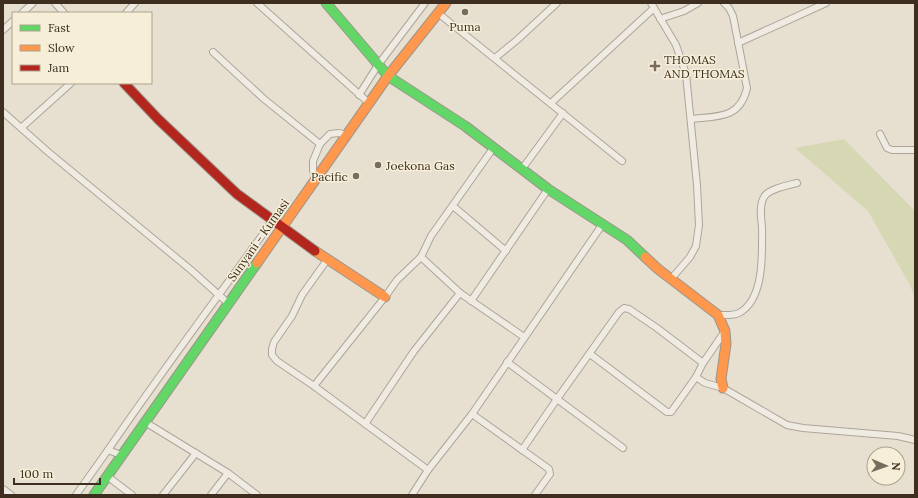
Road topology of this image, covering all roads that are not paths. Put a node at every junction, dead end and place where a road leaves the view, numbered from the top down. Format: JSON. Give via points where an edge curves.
{"nodes":[{"id":1,"x":33,"y":3,"type":"edge"},
{"id":2,"x":55,"y":3,"type":"edge"},
{"id":3,"x":135,"y":3,"type":"edge"},
{"id":4,"x":256,"y":3,"type":"edge"},
{"id":5,"x":326,"y":3,"type":"edge"},
{"id":6,"x":425,"y":3,"type":"edge"},
{"id":7,"x":446,"y":3,"type":"edge"},
{"id":8,"x":557,"y":3,"type":"edge"},
{"id":9,"x":698,"y":3,"type":"edge"},
{"id":10,"x":724,"y":3,"type":"edge"},
{"id":11,"x":826,"y":3,"type":"edge"},
{"id":12,"x":652,"y":6,"type":"edge"},
{"id":13,"x":23,"y":12,"type":"edge"},
{"id":14,"x":63,"y":12,"type":"edge"},
{"id":15,"x":127,"y":12,"type":"edge"},
{"id":16,"x":438,"y":13,"type":"junction"},
{"id":17,"x":660,"y":19,"type":"junction"},
{"id":18,"x":12,"y":22,"type":"edge"},
{"id":19,"x":3,"y":30,"type":"edge"},
{"id":20,"x":738,"y":43,"type":"junction"},
{"id":21,"x":213,"y":52,"type":"dead end"},
{"id":22,"x":495,"y":58,"type":"junction"},
{"id":23,"x":378,"y":65,"type":"junction"},
{"id":24,"x":388,"y":76,"type":"junction"},
{"id":25,"x":70,"y":84,"type":"edge"},
{"id":26,"x":125,"y":84,"type":"edge"},
{"id":27,"x":359,"y":95,"type":"junction"},
{"id":28,"x":369,"y":103,"type":"junction"},
{"id":29,"x":551,"y":103,"type":"junction"},
{"id":30,"x":3,"y":112,"type":"edge"},
{"id":31,"x":563,"y":113,"type":"junction"},
{"id":32,"x":691,"y":119,"type":"junction"},
{"id":33,"x":21,"y":128,"type":"junction"},
{"id":34,"x":880,"y":134,"type":"dead end"},
{"id":35,"x":346,"y":136,"type":"junction"},
{"id":36,"x":320,"y":144,"type":"junction"},
{"id":37,"x":494,"y":147,"type":"junction"},
{"id":38,"x":915,"y":150,"type":"edge"},
{"id":39,"x":622,"y":160,"type":"dead end"},
{"id":40,"x":522,"y":169,"type":"junction"},
{"id":41,"x":317,"y":177,"type":"junction"},
{"id":42,"x":797,"y":183,"type":"dead end"},
{"id":43,"x":548,"y":189,"type":"junction"},
{"id":44,"x":453,"y":206,"type":"junction"},
{"id":45,"x":273,"y":220,"type":"junction"},
{"id":46,"x":602,"y":225,"type":"junction"},
{"id":47,"x":282,"y":226,"type":"junction"},
{"id":48,"x":506,"y":251,"type":"junction"},
{"id":49,"x":421,"y":257,"type":"junction"},
{"id":50,"x":327,"y":260,"type":"junction"},
{"id":51,"x":671,"y":279,"type":"junction"},
{"id":52,"x":460,"y":293,"type":"junction"},
{"id":53,"x":219,"y":296,"type":"junction"},
{"id":54,"x":385,"y":297,"type":"junction"},
{"id":55,"x":471,"y":301,"type":"junction"},
{"id":56,"x":228,"y":304,"type":"junction"},
{"id":57,"x":718,"y":315,"type":"junction"},
{"id":58,"x":724,"y":331,"type":"junction"},
{"id":59,"x":524,"y":336,"type":"junction"},
{"id":60,"x":590,"y":354,"type":"junction"},
{"id":61,"x":508,"y":362,"type":"junction"},
{"id":62,"x":703,"y":363,"type":"junction"},
{"id":63,"x":696,"y":377,"type":"junction"},
{"id":64,"x":314,"y":386,"type":"junction"},
{"id":65,"x":723,"y":388,"type":"junction"},
{"id":66,"x":557,"y":399,"type":"junction"},
{"id":67,"x":472,"y":414,"type":"junction"},
{"id":68,"x":144,"y":422,"type":"junction"},
{"id":69,"x":365,"y":424,"type":"junction"},
{"id":70,"x":915,"y":440,"type":"edge"},
{"id":71,"x":623,"y":448,"type":"dead end"},
{"id":72,"x":108,"y":450,"type":"junction"},
{"id":73,"x":522,"y":450,"type":"junction"},
{"id":74,"x":196,"y":453,"type":"junction"},
{"id":75,"x":121,"y":455,"type":"junction"},
{"id":76,"x":428,"y":470,"type":"junction"},
{"id":77,"x":228,"y":473,"type":"junction"},
{"id":78,"x":107,"y":476,"type":"junction"},
{"id":79,"x":3,"y":489,"type":"edge"},
{"id":80,"x":11,"y":495,"type":"edge"},
{"id":81,"x":76,"y":495,"type":"edge"},
{"id":82,"x":94,"y":495,"type":"edge"},
{"id":83,"x":132,"y":495,"type":"edge"},
{"id":84,"x":163,"y":495,"type":"edge"},
{"id":85,"x":211,"y":495,"type":"edge"},
{"id":86,"x":257,"y":495,"type":"edge"},
{"id":87,"x":412,"y":495,"type":"edge"},
{"id":88,"x":535,"y":495,"type":"edge"}],
"edges":[{"from":1,"to":13,"type":"street"},
{"from":2,"to":14,"type":"street"},
{"from":3,"to":15,"type":"street"},
{"from":4,"to":27,"type":"street"},
{"from":5,"to":23,"type":"street"},
{"from":6,"to":23,"type":"street"},
{"from":7,"to":16,"type":"street","name":"Sunyani - Kumasi"},
{"from":8,"to":22,"type":"street"},
{"from":9,"to":17,"type":"street"},
{"from":10,"to":20,"type":"street","via":[[730,8]]},
{"from":11,"to":20,"type":"street"},
{"from":12,"to":17,"type":"street"},
{"from":12,"to":29,"type":"street"},
{"from":16,"to":22,"type":"street"},
{"from":16,"to":24,"type":"street","name":"Sunyani - Kumasi"},
{"from":17,"to":32,"type":"street","via":[[676,45],[686,74]]},
{"from":18,"to":19,"type":"street"},
{"from":20,"to":32,"type":"street","via":[[747,88],[746,95],[737,109],[725,114]]},
{"from":21,"to":36,"type":"street","via":[[264,99]]},
{"from":22,"to":29,"type":"street"},
{"from":23,"to":24,"type":"street"},
{"from":23,"to":27,"type":"street"},
{"from":24,"to":28,"type":"street","name":"Sunyani - Kumasi"},
{"from":24,"to":37,"type":"street"},
{"from":25,"to":33,"type":"street"},
{"from":26,"to":45,"type":"street","via":[[237,194]]},
{"from":27,"to":28,"type":"street"},
{"from":28,"to":35,"type":"street","name":"Sunyani - Kumasi"},
{"from":29,"to":31,"type":"street"},
{"from":30,"to":33,"type":"street"},
{"from":31,"to":39,"type":"street"},
{"from":31,"to":40,"type":"street"},
{"from":32,"to":51,"type":"street","via":[[697,185],[698,236],[690,257]]},
{"from":33,"to":53,"type":"street"},
{"from":34,"to":38,"type":"street","via":[[887,148]]},
{"from":35,"to":36,"type":"street","via":[[334,132]]},
{"from":35,"to":41,"type":"street","name":"Sunyani - Kumasi"},
{"from":36,"to":41,"type":"street","via":[[313,166]]},
{"from":37,"to":40,"type":"street"},
{"from":37,"to":44,"type":"street"},
{"from":40,"to":43,"type":"street"},
{"from":41,"to":47,"type":"street","name":"Sunyani - Kumasi"},
{"from":42,"to":57,"type":"street","via":[[782,187],[764,197],[761,209],[762,254],[756,291],[740,313]]},
{"from":43,"to":46,"type":"street"},
{"from":43,"to":48,"type":"street"},
{"from":44,"to":48,"type":"street"},
{"from":44,"to":49,"type":"street","via":[[431,236]]},
{"from":45,"to":47,"type":"street"},
{"from":45,"to":53,"type":"street"},
{"from":46,"to":51,"type":"street","via":[[617,232]]},
{"from":46,"to":59,"type":"street"},
{"from":47,"to":50,"type":"street"},
{"from":47,"to":56,"type":"street","name":"Sunyani - Kumasi"},
{"from":48,"to":55,"type":"street"},
{"from":49,"to":52,"type":"street"},
{"from":49,"to":54,"type":"street","via":[[397,280]]},
{"from":50,"to":54,"type":"street"},
{"from":50,"to":64,"type":"street","via":[[302,295],[272,348],[272,355],[277,361]]},
{"from":51,"to":57,"type":"street"},
{"from":52,"to":55,"type":"street"},
{"from":52,"to":69,"type":"street","via":[[414,351]]},
{"from":53,"to":56,"type":"street"},
{"from":53,"to":72,"type":"street","via":[[153,384]]},
{"from":54,"to":64,"type":"street"},
{"from":55,"to":59,"type":"street"},
{"from":56,"to":68,"type":"street","name":"Sunyani - Kumasi"},
{"from":57,"to":58,"type":"street"},
{"from":58,"to":62,"type":"street"},
{"from":58,"to":65,"type":"street","via":[[726,344],[721,379]]},
{"from":59,"to":61,"type":"street"},
{"from":60,"to":62,"type":"street","via":[[624,308],[657,328]]},
{"from":60,"to":63,"type":"street","via":[[667,412],[671,412]]},
{"from":60,"to":66,"type":"street"},
{"from":61,"to":66,"type":"street"},
{"from":61,"to":67,"type":"street"},
{"from":62,"to":63,"type":"street"},
{"from":63,"to":65,"type":"street","via":[[705,383]]},
{"from":64,"to":69,"type":"street"},
{"from":65,"to":70,"type":"street","via":[[787,425]]},
{"from":66,"to":71,"type":"street"},
{"from":66,"to":73,"type":"street"},
{"from":67,"to":73,"type":"street"},
{"from":67,"to":76,"type":"street"},
{"from":68,"to":74,"type":"street"},
{"from":68,"to":75,"type":"street","name":"Sunyani - Kumasi"},
{"from":69,"to":76,"type":"street"},
{"from":72,"to":75,"type":"street"},
{"from":72,"to":81,"type":"street"},
{"from":73,"to":88,"type":"street","via":[[550,472]]},
{"from":74,"to":77,"type":"street"},
{"from":74,"to":84,"type":"street"},
{"from":75,"to":78,"type":"street","name":"Sunyani - Kumasi"},
{"from":76,"to":87,"type":"street"},
{"from":77,"to":85,"type":"street"},
{"from":77,"to":86,"type":"street"},
{"from":78,"to":82,"type":"street","name":"Sunyani - Kumasi"},
{"from":78,"to":83,"type":"street"},
{"from":79,"to":80,"type":"street"}]}
